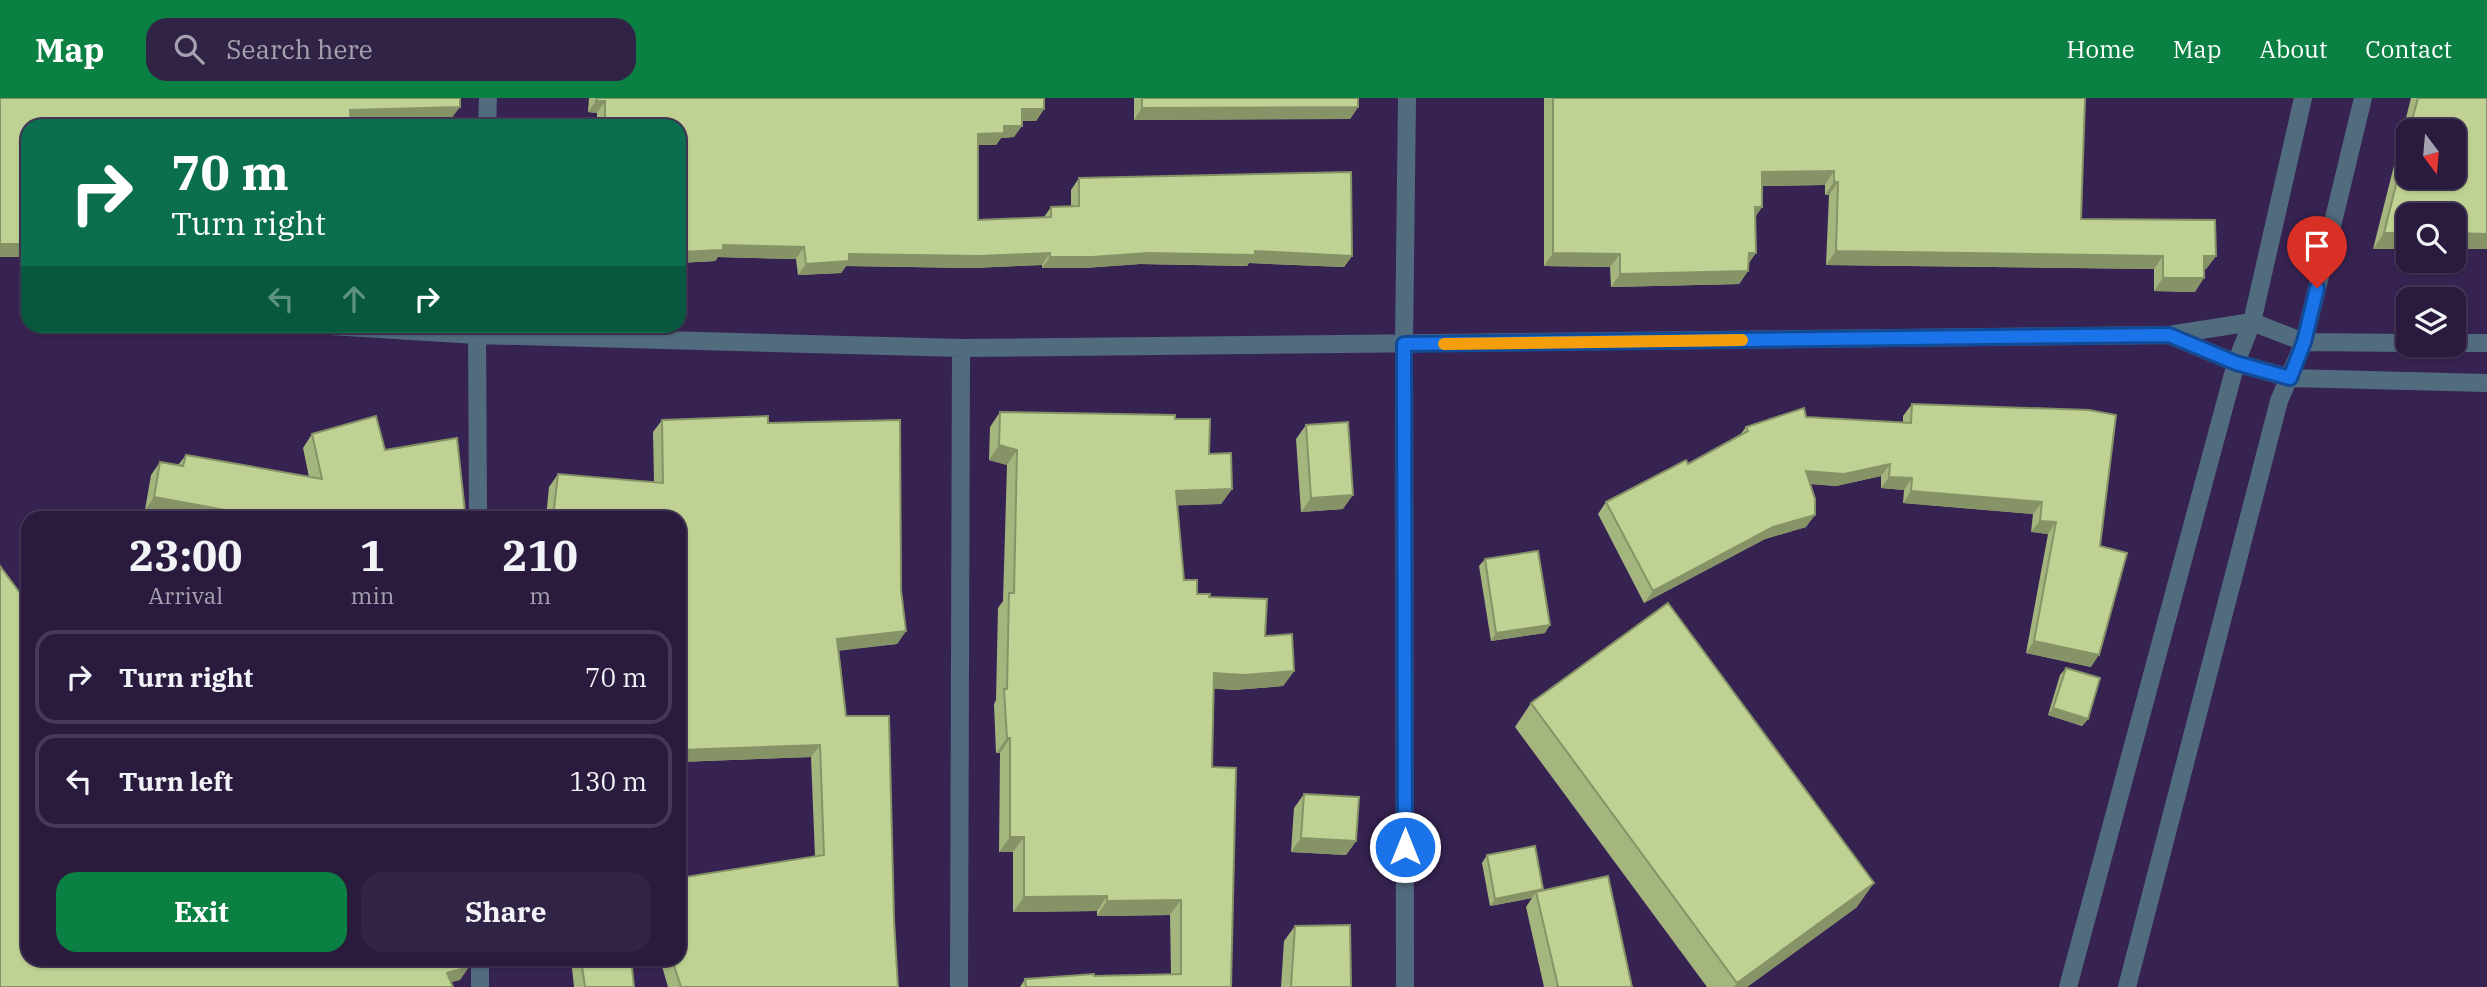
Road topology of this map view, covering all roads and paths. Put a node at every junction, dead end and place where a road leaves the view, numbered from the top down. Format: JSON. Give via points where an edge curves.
{"nodes":[{"id":1,"x":488,"y":98,"type":"edge"},
{"id":2,"x":1407,"y":98,"type":"edge"},
{"id":3,"x":2303,"y":98,"type":"edge"},
{"id":4,"x":2363,"y":98,"type":"edge"},
{"id":5,"x":486,"y":119,"type":"edge"},
{"id":6,"x":2252,"y":322,"type":"junction"},
{"id":7,"x":477,"y":333,"type":"edge"},
{"id":8,"x":558,"y":333,"type":"edge"},
{"id":9,"x":2169,"y":335,"type":"junction"},
{"id":10,"x":2304,"y":342,"type":"junction"},
{"id":11,"x":2396,"y":342,"type":"edge"},
{"id":12,"x":2466,"y":343,"type":"edge"},
{"id":13,"x":2487,"y":343,"type":"edge"},
{"id":14,"x":1404,"y":344,"type":"junction"},
{"id":15,"x":961,"y":348,"type":"junction"},
{"id":16,"x":2236,"y":363,"type":"junction"},
{"id":17,"x":2290,"y":378,"type":"junction"},
{"id":18,"x":2487,"y":383,"type":"edge"},
{"id":19,"x":478,"y":511,"type":"edge"},
{"id":20,"x":480,"y":966,"type":"edge"},
{"id":21,"x":480,"y":987,"type":"edge"},
{"id":22,"x":959,"y":987,"type":"edge"},
{"id":23,"x":1405,"y":987,"type":"edge"},
{"id":24,"x":2068,"y":987,"type":"edge"},
{"id":25,"x":2127,"y":987,"type":"edge"}],
"edges":[{"from":1,"to":5,"type":"street"},
{"from":2,"to":14,"type":"street"},
{"from":3,"to":6,"type":"street"},
{"from":4,"to":10,"type":"street"},
{"from":6,"to":9,"type":"street"},
{"from":6,"to":10,"type":"street"},
{"from":6,"to":16,"type":"street"},
{"from":7,"to":19,"type":"street"},
{"from":8,"to":15,"type":"street"},
{"from":9,"to":14,"type":"street"},
{"from":9,"to":16,"type":"street"},
{"from":10,"to":11,"type":"street"},
{"from":10,"to":17,"type":"street"},
{"from":12,"to":13,"type":"street"},
{"from":14,"to":15,"type":"street"},
{"from":14,"to":23,"type":"street"},
{"from":15,"to":22,"type":"street"},
{"from":16,"to":17,"type":"street"},
{"from":16,"to":24,"type":"street"},
{"from":17,"to":18,"type":"street"},
{"from":17,"to":25,"type":"street","via":[[2279,401]]},
{"from":20,"to":21,"type":"street"}]}
